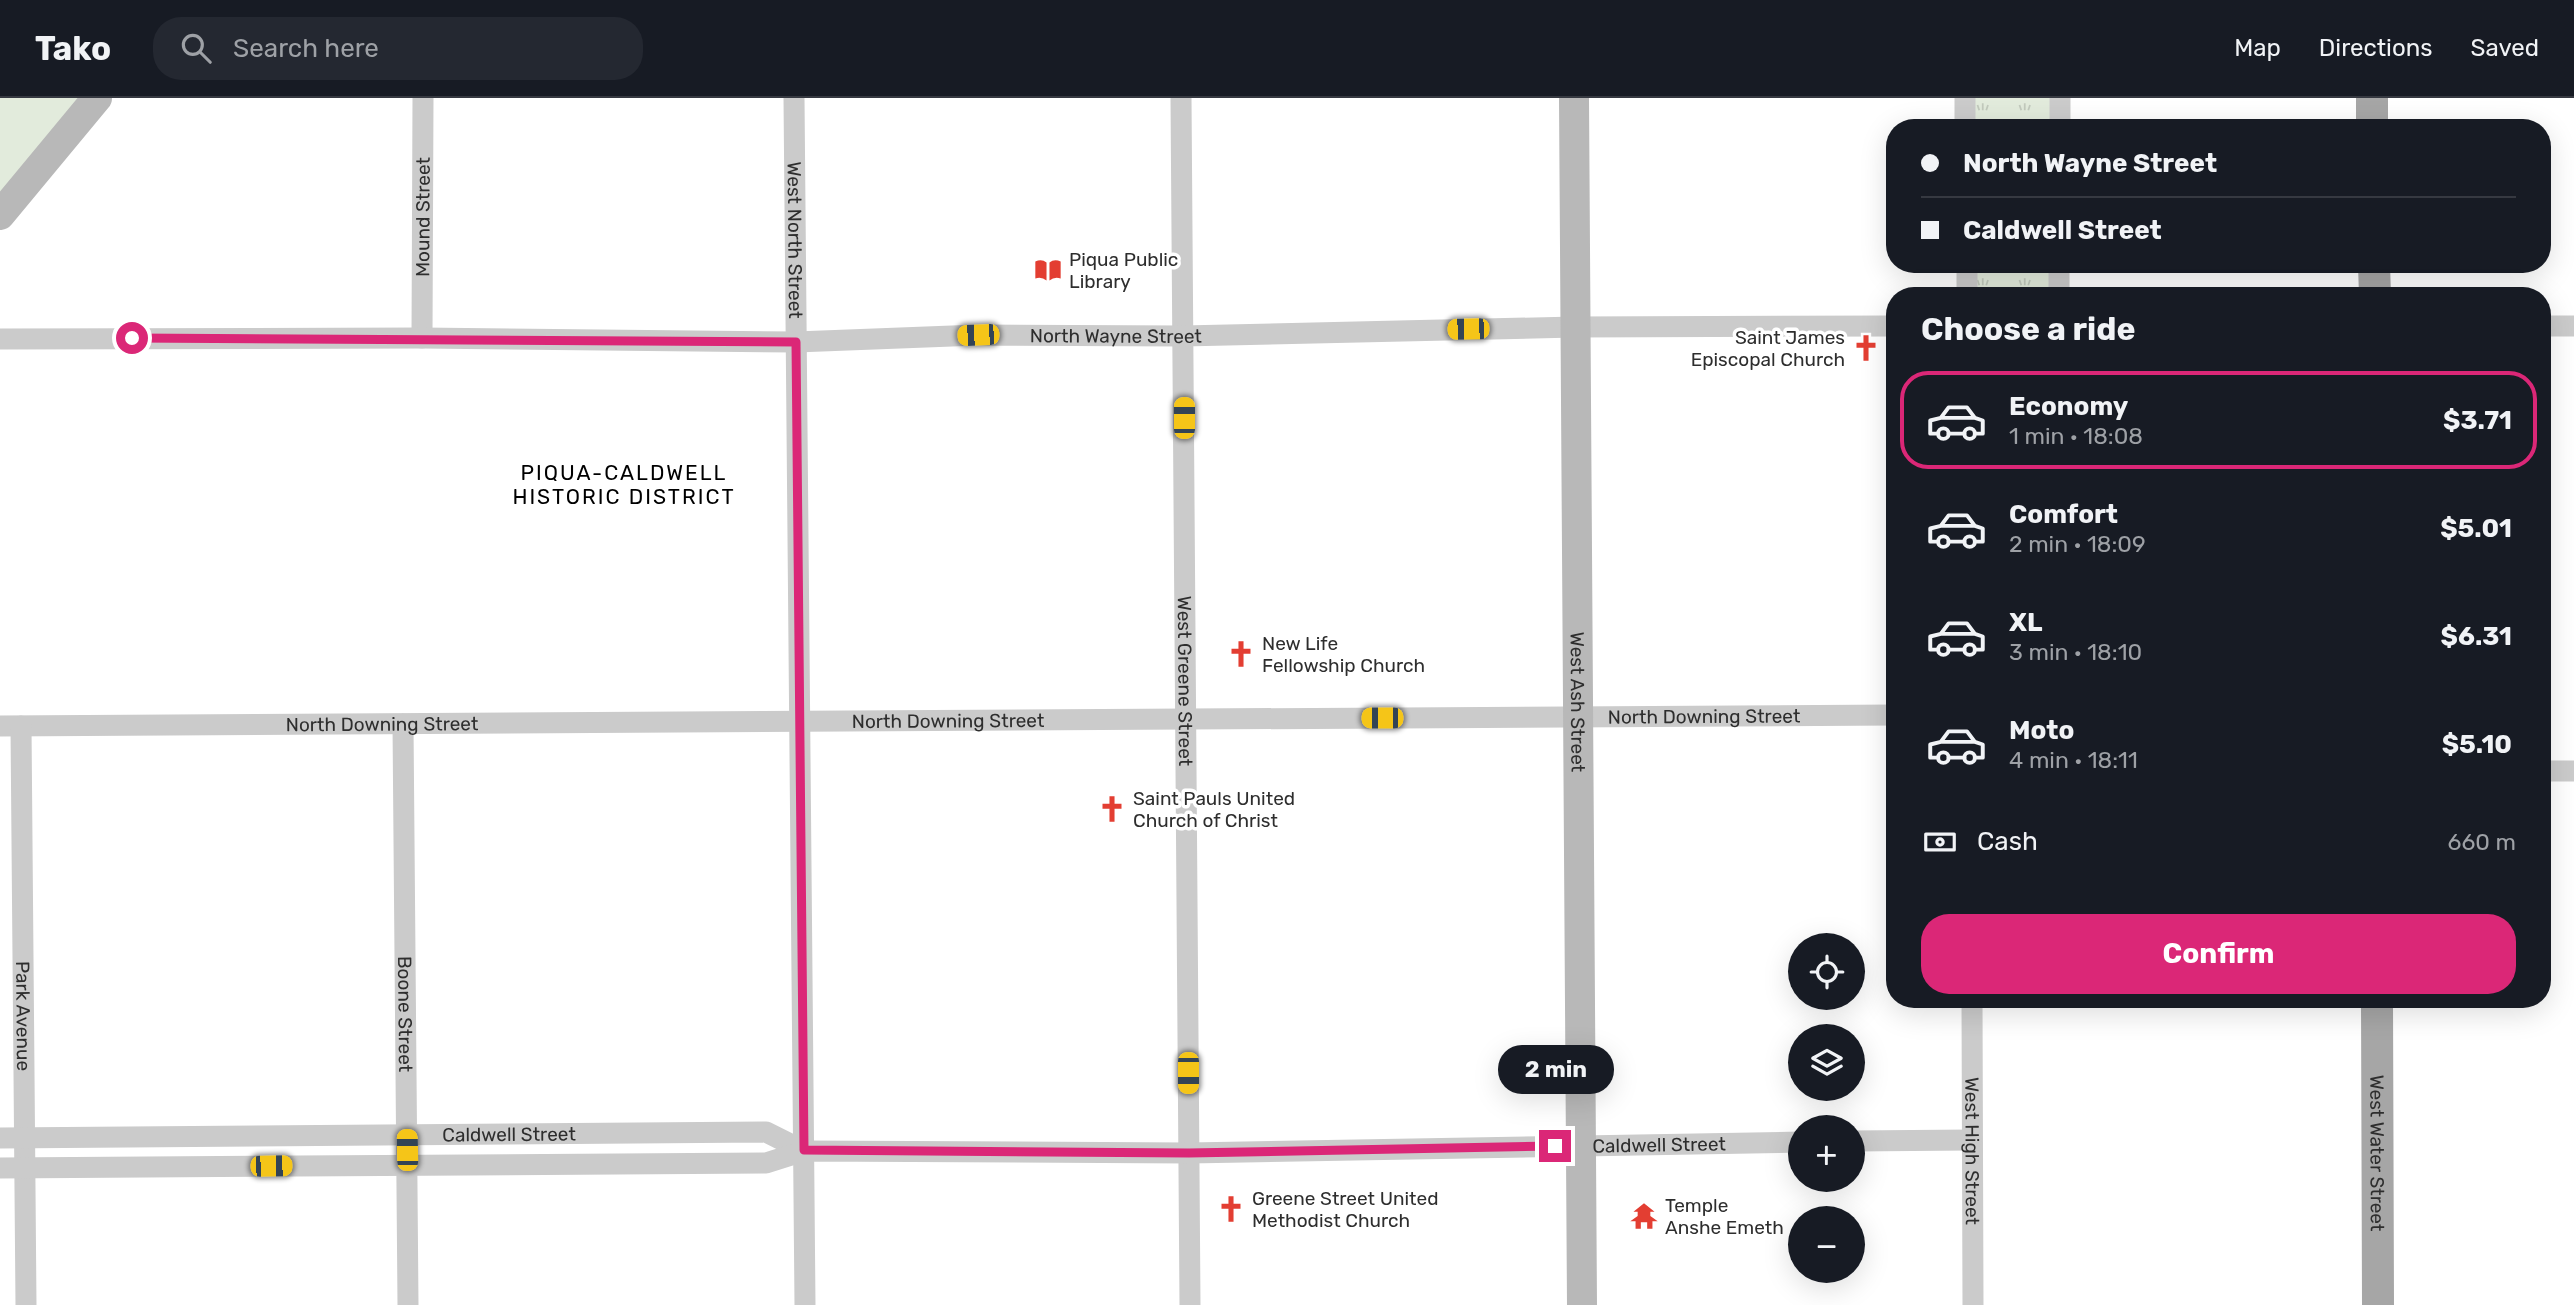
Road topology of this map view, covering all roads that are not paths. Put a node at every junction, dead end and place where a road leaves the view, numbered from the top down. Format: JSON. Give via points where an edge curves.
{"nodes":[{"id":1,"x":97,"y":98,"type":"edge"},
{"id":2,"x":423,"y":98,"type":"edge"},
{"id":3,"x":794,"y":98,"type":"edge"},
{"id":4,"x":1181,"y":98,"type":"edge"},
{"id":5,"x":1574,"y":98,"type":"edge"},
{"id":6,"x":1965,"y":98,"type":"edge"},
{"id":7,"x":2060,"y":98,"type":"edge"},
{"id":8,"x":2372,"y":98,"type":"edge"},
{"id":9,"x":1965,"y":119,"type":"edge"},
{"id":10,"x":2060,"y":119,"type":"edge"},
{"id":11,"x":2372,"y":119,"type":"edge"},
{"id":12,"x":0,"y":215,"type":"edge"},
{"id":13,"x":1886,"y":326,"type":"edge"},
{"id":14,"x":2551,"y":326,"type":"edge"},
{"id":15,"x":2574,"y":326,"type":"edge"},
{"id":16,"x":1575,"y":327,"type":"junction"},
{"id":17,"x":1183,"y":336,"type":"junction"},
{"id":18,"x":422,"y":338,"type":"junction"},
{"id":19,"x":0,"y":339,"type":"edge"},
{"id":20,"x":796,"y":342,"type":"junction"},
{"id":21,"x":1886,"y":715,"type":"edge"},
{"id":22,"x":1578,"y":717,"type":"junction"},
{"id":23,"x":1186,"y":719,"type":"junction"},
{"id":24,"x":800,"y":722,"type":"junction"},
{"id":25,"x":403,"y":724,"type":"junction"},
{"id":26,"x":10,"y":726,"type":"edge"},
{"id":27,"x":2551,"y":771,"type":"edge"},
{"id":28,"x":2574,"y":771,"type":"edge"},
{"id":29,"x":1972,"y":1008,"type":"edge"},
{"id":30,"x":2377,"y":1008,"type":"edge"},
{"id":31,"x":406,"y":1135,"type":"junction"},
{"id":32,"x":0,"y":1138,"type":"edge"},
{"id":33,"x":27,"y":1138,"type":"junction"},
{"id":34,"x":1971,"y":1139,"type":"junction"},
{"id":35,"x":1865,"y":1141,"type":"edge"},
{"id":36,"x":1788,"y":1142,"type":"edge"},
{"id":37,"x":1580,"y":1145,"type":"junction"},
{"id":38,"x":804,"y":1150,"type":"junction"},
{"id":39,"x":1189,"y":1153,"type":"junction"},
{"id":40,"x":407,"y":1165,"type":"junction"},
{"id":41,"x":27,"y":1167,"type":"junction"},
{"id":42,"x":0,"y":1168,"type":"edge"},
{"id":43,"x":26,"y":1305,"type":"edge"},
{"id":44,"x":408,"y":1305,"type":"edge"},
{"id":45,"x":805,"y":1305,"type":"edge"},
{"id":46,"x":1190,"y":1305,"type":"edge"},
{"id":47,"x":1582,"y":1305,"type":"edge"},
{"id":48,"x":1973,"y":1305,"type":"edge"},
{"id":49,"x":2378,"y":1305,"type":"edge"}],
"edges":[{"from":1,"to":12,"type":"street"},
{"from":2,"to":18,"type":"street","name":"Mound Street"},
{"from":3,"to":20,"type":"street","name":"West North Street"},
{"from":4,"to":17,"type":"street","name":"West Greene Street"},
{"from":5,"to":16,"type":"street","name":"West Ash Street"},
{"from":6,"to":9,"type":"street"},
{"from":7,"to":10,"type":"street"},
{"from":8,"to":11,"type":"main road"},
{"from":13,"to":16,"type":"street","name":"North Wayne Street"},
{"from":14,"to":15,"type":"street"},
{"from":16,"to":17,"type":"street","name":"North Wayne Street"},
{"from":16,"to":22,"type":"street","name":"West Ash Street"},
{"from":17,"to":20,"type":"street","name":"North Wayne Street","via":[[978,335]]},
{"from":17,"to":23,"type":"street","name":"West Greene Street"},
{"from":18,"to":19,"type":"street","name":"North Wayne Street"},
{"from":18,"to":20,"type":"street","name":"North Wayne Street"},
{"from":20,"to":24,"type":"street","name":"West North Street"},
{"from":21,"to":22,"type":"street","name":"North Downing Street"},
{"from":22,"to":23,"type":"street","name":"North Downing Street"},
{"from":22,"to":37,"type":"street","name":"West Ash Street"},
{"from":23,"to":24,"type":"street","name":"North Downing Street"},
{"from":23,"to":39,"type":"street","name":"West Greene Street"},
{"from":24,"to":25,"type":"street","name":"North Downing Street"},
{"from":24,"to":38,"type":"street","name":"West North Street"},
{"from":25,"to":26,"type":"street","name":"North Downing Street"},
{"from":25,"to":31,"type":"street","name":"Boone Street"},
{"from":26,"to":33,"type":"street","name":"Park Avenue"},
{"from":27,"to":28,"type":"street"},
{"from":29,"to":34,"type":"street","name":"West High Street"},
{"from":30,"to":49,"type":"main road","name":"West Water Street"},
{"from":31,"to":33,"type":"street","name":"Caldwell Street"},
{"from":31,"to":38,"type":"street","name":"Caldwell Street","via":[[766,1132]]},
{"from":31,"to":40,"type":"street","name":"Boone Street"},
{"from":32,"to":33,"type":"street","name":"Caldwell Street"},
{"from":33,"to":41,"type":"street","name":"Park Avenue"},
{"from":34,"to":35,"type":"street"},
{"from":34,"to":48,"type":"street","name":"West High Street"},
{"from":36,"to":37,"type":"street","name":"Caldwell Street"},
{"from":37,"to":39,"type":"street","name":"Caldwell Street"},
{"from":37,"to":47,"type":"street","name":"West Ash Street"},
{"from":38,"to":39,"type":"street","name":"Caldwell Street"},
{"from":38,"to":40,"type":"street","name":"Caldwell Street","via":[[766,1163]]},
{"from":38,"to":45,"type":"street","name":"West North Street"},
{"from":39,"to":46,"type":"street","name":"West Greene Street"},
{"from":40,"to":41,"type":"street","name":"Caldwell Street"},
{"from":40,"to":44,"type":"street","name":"Boone Street"},
{"from":41,"to":42,"type":"street","name":"Caldwell Street"},
{"from":41,"to":43,"type":"street","name":"Park Avenue"}]}
